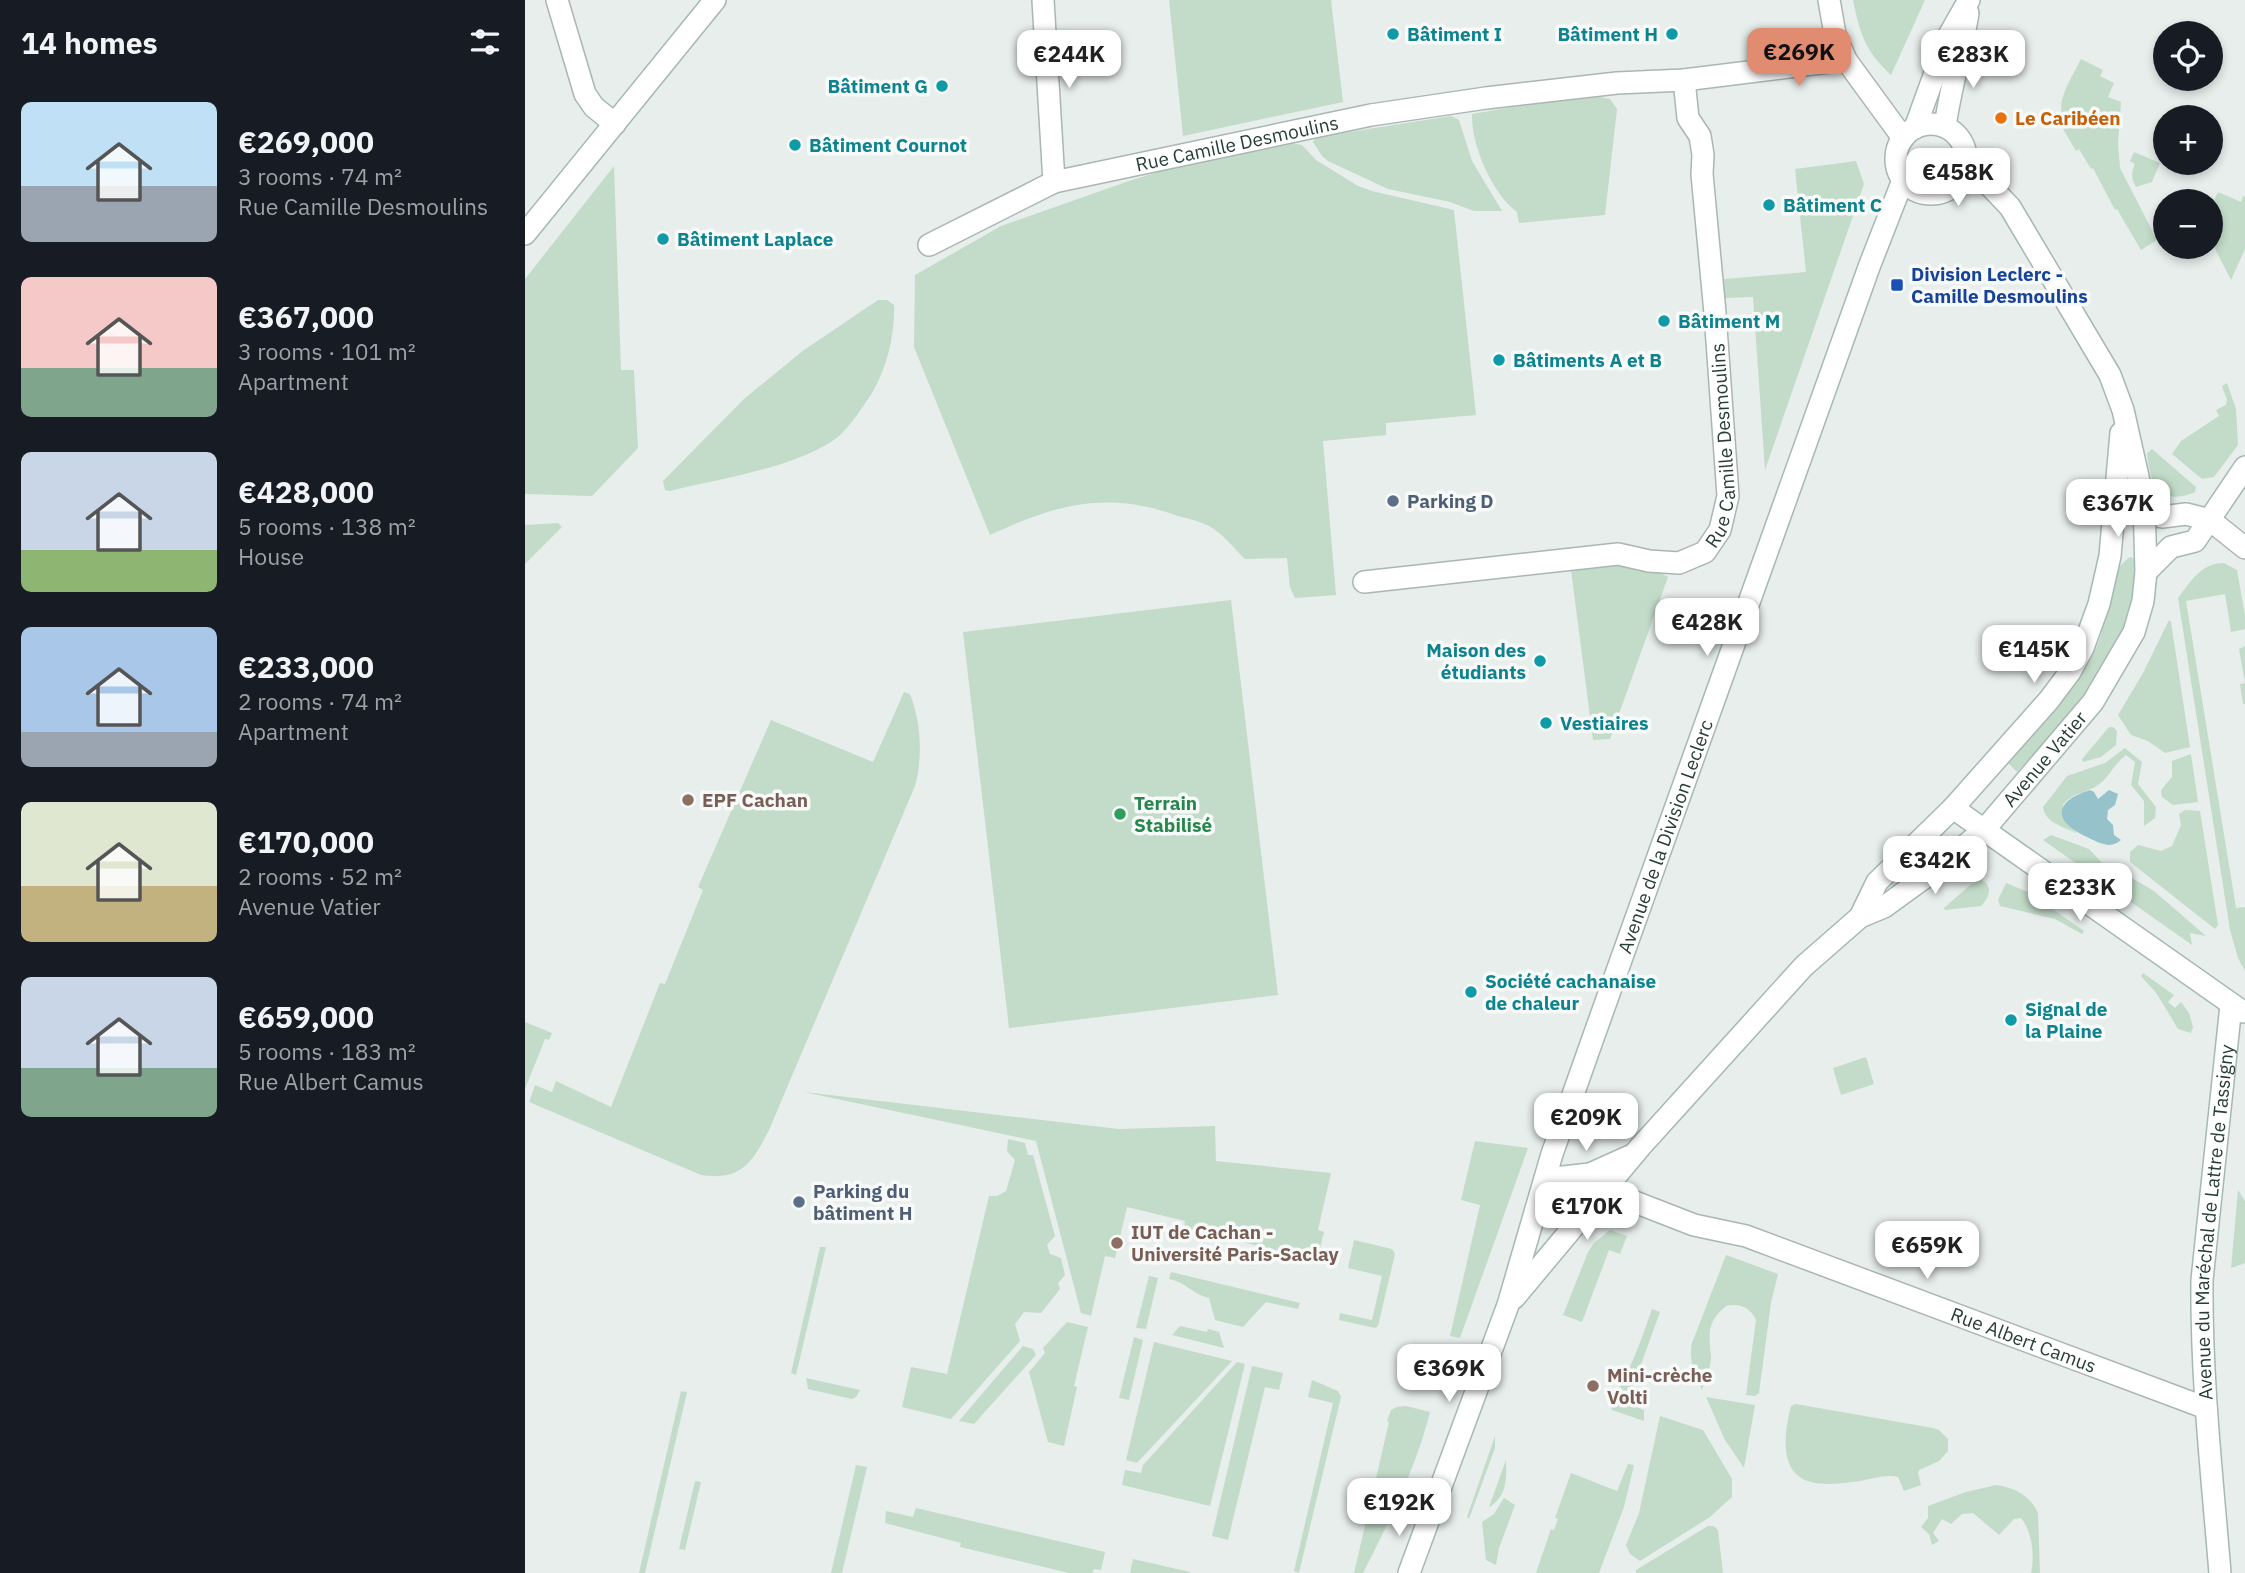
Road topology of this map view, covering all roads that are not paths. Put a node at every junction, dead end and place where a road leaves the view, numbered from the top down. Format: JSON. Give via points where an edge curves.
{"nodes":[{"id":1,"x":557,"y":0,"type":"edge"},
{"id":2,"x":715,"y":0,"type":"edge"},
{"id":3,"x":1043,"y":0,"type":"edge"},
{"id":4,"x":1829,"y":0,"type":"edge"},
{"id":5,"x":1969,"y":0,"type":"edge"},
{"id":6,"x":1846,"y":60,"type":"junction"},
{"id":7,"x":1684,"y":80,"type":"junction"},
{"id":8,"x":615,"y":124,"type":"junction"},
{"id":9,"x":1945,"y":127,"type":"junction"},
{"id":10,"x":1909,"y":133,"type":"junction"},
{"id":11,"x":1965,"y":168,"type":"junction"},
{"id":12,"x":1903,"y":180,"type":"junction"},
{"id":13,"x":1054,"y":182,"type":"junction"},
{"id":14,"x":525,"y":234,"type":"edge"},
{"id":15,"x":929,"y":245,"type":"dead end"},
{"id":16,"x":2123,"y":410,"type":"junction"},
{"id":17,"x":2245,"y":467,"type":"edge"},
{"id":18,"x":2144,"y":503,"type":"junction"},
{"id":19,"x":2115,"y":512,"type":"junction"},
{"id":20,"x":2162,"y":517,"type":"junction"},
{"id":21,"x":2210,"y":520,"type":"junction"},
{"id":22,"x":2144,"y":530,"type":"junction"},
{"id":23,"x":2171,"y":547,"type":"junction"},
{"id":24,"x":2245,"y":548,"type":"edge"},
{"id":25,"x":2110,"y":556,"type":"junction"},
{"id":26,"x":2146,"y":572,"type":"junction"},
{"id":27,"x":1364,"y":582,"type":"dead end"},
{"id":28,"x":1952,"y":808,"type":"junction"},
{"id":29,"x":1984,"y":830,"type":"junction"},
{"id":30,"x":1860,"y":916,"type":"junction"},
{"id":31,"x":2238,"y":1009,"type":"edge"},
{"id":32,"x":1635,"y":1153,"type":"junction"},
{"id":33,"x":1545,"y":1179,"type":"junction"},
{"id":34,"x":1604,"y":1190,"type":"junction"},
{"id":35,"x":1508,"y":1304,"type":"junction"},
{"id":36,"x":2206,"y":1408,"type":"junction"},
{"id":37,"x":1409,"y":1573,"type":"edge"},
{"id":38,"x":2220,"y":1573,"type":"edge"}],
"edges":[{"from":1,"to":8,"type":"street","via":[[585,94]]},
{"from":2,"to":8,"type":"street"},
{"from":3,"to":13,"type":"street"},
{"from":4,"to":6,"type":"street"},
{"from":5,"to":9,"type":"street"},
{"from":5,"to":10,"type":"street","via":[[1948,37]]},
{"from":6,"to":7,"type":"street","name":"Rue Camille Desmoulins"},
{"from":6,"to":10,"type":"street"},
{"from":7,"to":13,"type":"street","name":"Rue Camille Desmoulins","via":[[1604,84],[1371,115]]},
{"from":7,"to":27,"type":"street","name":"Rue Camille Desmoulins","via":[[1688,118],[1700,136],[1703,155],[1728,496],[1720,530],[1705,552],[1679,563],[1618,554]]},
{"from":8,"to":14,"type":"street"},
{"from":9,"to":10,"type":"street","via":[[1933,124]]},
{"from":9,"to":11,"type":"street","via":[[1961,141]]},
{"from":10,"to":12,"type":"street","via":[[1896,153]]},
{"from":11,"to":12,"type":"street","via":[[1958,181],[1938,193],[1915,190]]},
{"from":11,"to":16,"type":"street","via":[[2010,207],[2110,375]]},
{"from":12,"to":33,"type":"street","name":"Avenue de la Division Leclerc","via":[[1868,267]]},
{"from":13,"to":15,"type":"street","name":"Rue Camille Desmoulins"},
{"from":16,"to":18,"type":"street"},
{"from":16,"to":19,"type":"street"},
{"from":17,"to":21,"type":"street"},
{"from":18,"to":20,"type":"street"},
{"from":18,"to":22,"type":"street","name":"Avenue Vatier"},
{"from":19,"to":22,"type":"street"},
{"from":19,"to":25,"type":"street"},
{"from":20,"to":21,"type":"street","via":[[2186,514]]},
{"from":20,"to":22,"type":"street"},
{"from":21,"to":23,"type":"street","via":[[2195,541]]},
{"from":21,"to":24,"type":"street"},
{"from":22,"to":23,"type":"street"},
{"from":22,"to":25,"type":"street"},
{"from":22,"to":26,"type":"street","name":"Avenue Vatier"},
{"from":23,"to":26,"type":"street"},
{"from":25,"to":28,"type":"street","name":"Avenue Vatier","via":[[2099,604],[2070,672]]},
{"from":26,"to":29,"type":"street","name":"Avenue Vatier","via":[[2134,632],[2093,702]]},
{"from":28,"to":29,"type":"street","name":"Avenue du Maréchal de Lattre de Tassigny"},
{"from":28,"to":30,"type":"street","name":"Avenue Vatier","via":[[1877,882]]},
{"from":29,"to":30,"type":"street","name":"Avenue Vatier","via":[[1884,907]]},
{"from":29,"to":31,"type":"street","name":"Avenue du Maréchal de Lattre de Tassigny"},
{"from":30,"to":32,"type":"street","name":"Avenue Vatier","via":[[1804,966]]},
{"from":31,"to":36,"type":"street","name":"Avenue du Maréchal de Lattre de Tassigny","via":[[2201,1280]]},
{"from":32,"to":33,"type":"street","name":"Avenue Vatier","via":[[1591,1174]]},
{"from":32,"to":34,"type":"street","name":"Avenue Vatier"},
{"from":33,"to":35,"type":"street","name":"Avenue de la Division Leclerc"},
{"from":34,"to":35,"type":"street","name":"Avenue Vatier"},
{"from":34,"to":36,"type":"street","name":"Rue Albert Camus","via":[[1694,1225],[1746,1236]]},
{"from":35,"to":37,"type":"street","name":"Avenue de la Division Leclerc"},
{"from":36,"to":38,"type":"street","name":"Avenue du Maréchal de Lattre de Tassigny"}]}
